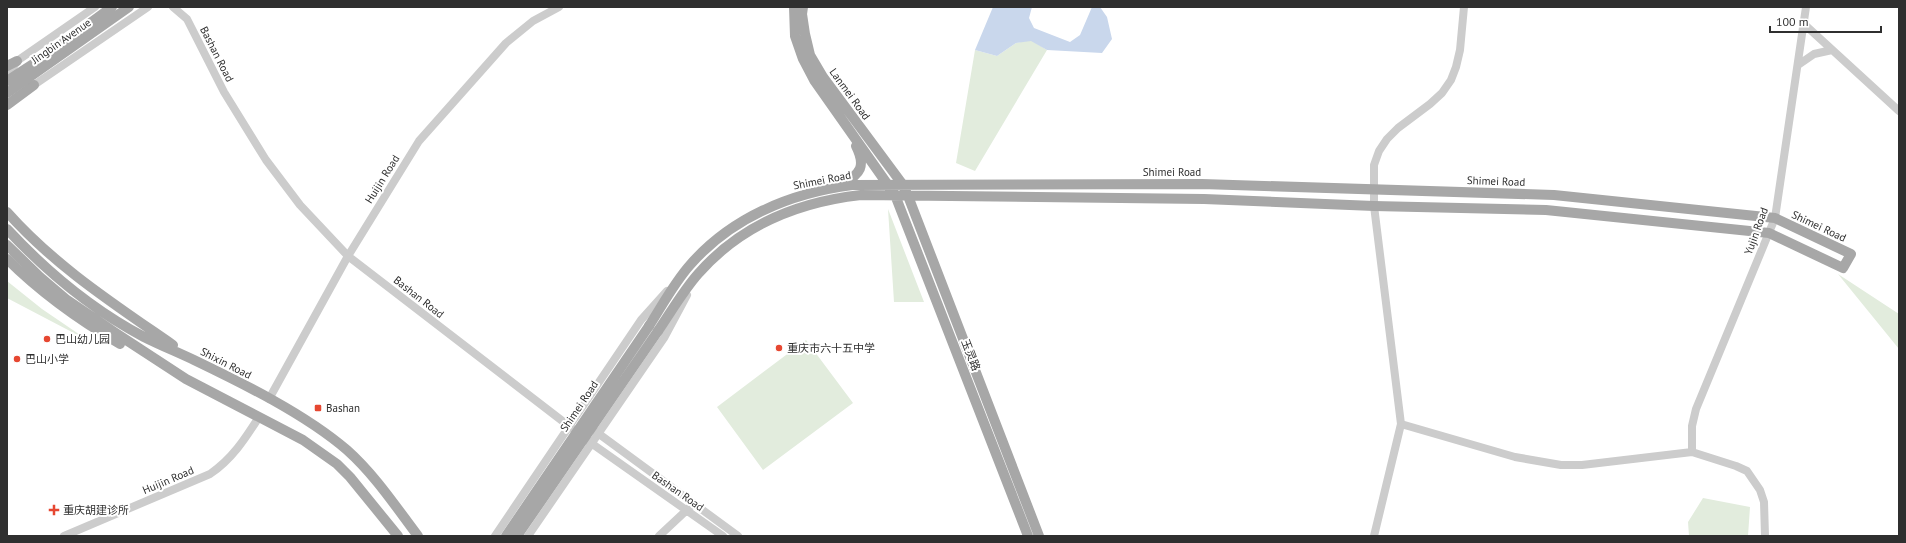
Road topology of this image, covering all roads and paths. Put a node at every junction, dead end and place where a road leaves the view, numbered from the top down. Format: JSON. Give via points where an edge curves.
{"nodes":[{"id":1,"x":95,"y":7,"type":"edge"},
{"id":2,"x":112,"y":7,"type":"edge"},
{"id":3,"x":129,"y":7,"type":"edge"},
{"id":4,"x":136,"y":7,"type":"edge"},
{"id":5,"x":148,"y":7,"type":"edge"},
{"id":6,"x":173,"y":7,"type":"edge"},
{"id":7,"x":558,"y":7,"type":"edge"},
{"id":8,"x":794,"y":7,"type":"edge"},
{"id":9,"x":804,"y":7,"type":"edge"},
{"id":10,"x":1464,"y":7,"type":"edge"},
{"id":11,"x":1806,"y":7,"type":"edge"},
{"id":12,"x":131,"y":18,"type":"junction"},
{"id":13,"x":1804,"y":24,"type":"junction"},
{"id":14,"x":1832,"y":50,"type":"junction"},
{"id":15,"x":16,"y":61,"type":"junction"},
{"id":16,"x":1798,"y":65,"type":"junction"},
{"id":17,"x":7,"y":66,"type":"edge"},
{"id":18,"x":7,"y":81,"type":"edge"},
{"id":19,"x":34,"y":85,"type":"junction"},
{"id":20,"x":7,"y":94,"type":"edge"},
{"id":21,"x":7,"y":105,"type":"edge"},
{"id":22,"x":1899,"y":111,"type":"edge"},
{"id":23,"x":846,"y":125,"type":"junction"},
{"id":24,"x":889,"y":185,"type":"junction"},
{"id":25,"x":903,"y":185,"type":"junction"},
{"id":26,"x":834,"y":187,"type":"junction"},
{"id":27,"x":1373,"y":189,"type":"junction"},
{"id":28,"x":895,"y":195,"type":"junction"},
{"id":29,"x":908,"y":196,"type":"junction"},
{"id":30,"x":1374,"y":206,"type":"junction"},
{"id":31,"x":7,"y":212,"type":"edge"},
{"id":32,"x":1775,"y":218,"type":"junction"},
{"id":33,"x":7,"y":229,"type":"edge"},
{"id":34,"x":1769,"y":233,"type":"junction"},
{"id":35,"x":7,"y":246,"type":"edge"},
{"id":36,"x":348,"y":256,"type":"junction"},
{"id":37,"x":7,"y":259,"type":"edge"},
{"id":38,"x":688,"y":266,"type":"junction"},
{"id":39,"x":697,"y":274,"type":"junction"},
{"id":40,"x":194,"y":360,"type":"junction"},
{"id":41,"x":186,"y":378,"type":"junction"},
{"id":42,"x":269,"y":399,"type":"junction"},
{"id":43,"x":259,"y":417,"type":"junction"},
{"id":44,"x":575,"y":417,"type":"junction"},
{"id":45,"x":1401,"y":424,"type":"junction"},
{"id":46,"x":569,"y":427,"type":"junction"},
{"id":47,"x":598,"y":434,"type":"junction"},
{"id":48,"x":591,"y":444,"type":"junction"},
{"id":49,"x":1692,"y":452,"type":"junction"},
{"id":50,"x":693,"y":504,"type":"junction"},
{"id":51,"x":686,"y":511,"type":"junction"},
{"id":52,"x":64,"y":536,"type":"edge"},
{"id":53,"x":398,"y":536,"type":"edge"},
{"id":54,"x":418,"y":536,"type":"edge"},
{"id":55,"x":495,"y":536,"type":"edge"},
{"id":56,"x":506,"y":536,"type":"edge"},
{"id":57,"x":517,"y":536,"type":"edge"},
{"id":58,"x":528,"y":536,"type":"edge"},
{"id":59,"x":659,"y":536,"type":"edge"},
{"id":60,"x":724,"y":536,"type":"edge"},
{"id":61,"x":738,"y":536,"type":"edge"},
{"id":62,"x":1028,"y":536,"type":"edge"},
{"id":63,"x":1039,"y":536,"type":"edge"},
{"id":64,"x":1374,"y":536,"type":"edge"},
{"id":65,"x":1764,"y":536,"type":"edge"}],
"edges":[{"from":1,"to":15,"type":"street"},
{"from":2,"to":18,"type":"main road","name":"Jingbin Avenue","bridge":true},
{"from":3,"to":20,"type":"main road","name":"Jingbin Avenue","bridge":true},
{"from":4,"to":12,"type":"street"},
{"from":5,"to":12,"type":"street"},
{"from":6,"to":36,"type":"street","name":"Bashan Road","via":[[187,19],[224,92],[266,160],[300,205]]},
{"from":7,"to":36,"type":"street","name":"Huijin Road","via":[[533,21],[506,43],[427,130]]},
{"from":8,"to":23,"type":"main road","name":"Lanmei Road","via":[[795,36],[802,59]]},
{"from":9,"to":25,"type":"main road","name":"Lanmei Road","via":[[802,14],[810,55],[836,96]]},
{"from":10,"to":27,"type":"street","via":[[1460,50],[1451,80],[1442,93],[1387,139],[1374,165]]},
{"from":11,"to":13,"type":"street","name":"Yujin Road"},
{"from":12,"to":19,"type":"street"},
{"from":13,"to":14,"type":"street"},
{"from":13,"to":16,"type":"street","name":"Yujin Road"},
{"from":14,"to":16,"type":"street","via":[[1814,54]]},
{"from":14,"to":22,"type":"street"},
{"from":15,"to":17,"type":"main road"},
{"from":15,"to":19,"type":"street","via":[[11,71],[13,80],[21,86]]},
{"from":16,"to":32,"type":"street","name":"Yujin Road"},
{"from":19,"to":21,"type":"main road"},
{"from":23,"to":24,"type":"main road","name":"Lanmei Road"},
{"from":23,"to":26,"type":"main road","via":[[862,162],[854,177]]},
{"from":24,"to":25,"type":"main road","name":"Shimei Road"},
{"from":24,"to":26,"type":"main road","name":"Shimei Road"},
{"from":24,"to":28,"type":"main road","name":"玉灵路"},
{"from":25,"to":27,"type":"main road","name":"Shimei Road","via":[[1202,184]]},
{"from":25,"to":29,"type":"main road","name":"玉灵路"},
{"from":26,"to":38,"type":"main road","name":"Shimei Road","via":[[787,200],[763,210],[714,240]]},
{"from":27,"to":30,"type":"street"},
{"from":27,"to":32,"type":"main road","name":"Shimei Road","via":[[1554,195]]},
{"from":28,"to":29,"type":"main road","name":"Shimei Road"},
{"from":28,"to":39,"type":"main road","name":"Shimei Road","via":[[839,197],[792,210],[749,230],[722,249]]},
{"from":28,"to":62,"type":"main road","name":"玉灵路"},
{"from":29,"to":30,"type":"main road","name":"Shimei Road","via":[[1204,198]]},
{"from":29,"to":63,"type":"main road","name":"玉灵路"},
{"from":30,"to":34,"type":"main road","name":"Shimei Road","via":[[1546,210]]},
{"from":30,"to":45,"type":"street"},
{"from":31,"to":40,"type":"main road","via":[[29,237],[79,280]]},
{"from":32,"to":34,"type":"street","name":"Yujin Road"},
{"from":32,"to":34,"type":"main road","name":"Shimei Road","via":[[1851,254],[1843,268]]},
{"from":33,"to":40,"type":"main road","name":"Shixin Road","via":[[47,269],[99,309],[144,337]]},
{"from":34,"to":49,"type":"street","name":"Yujin Road","via":[[1696,408],[1692,426]]},
{"from":35,"to":41,"type":"main road","via":[[67,300]]},
{"from":36,"to":42,"type":"street","name":"Huijin Road"},
{"from":36,"to":46,"type":"street","name":"Bashan Road"},
{"from":37,"to":41,"type":"main road","via":[[37,288],[63,307],[109,337]]},
{"from":38,"to":44,"type":"street","via":[[641,320]]},
{"from":38,"to":56,"type":"main road","name":"Shimei Road","bridge":true},
{"from":39,"to":47,"type":"street","via":[[664,338]]},
{"from":39,"to":57,"type":"main road","name":"Shimei Road","bridge":true},
{"from":40,"to":42,"type":"main road","name":"Shixin Road"},
{"from":41,"to":43,"type":"main road"},
{"from":42,"to":54,"type":"main road","name":"Shixin Road","via":[[347,450],[376,481]]},
{"from":43,"to":52,"type":"street","name":"Huijin Road","via":[[235,452],[210,474]]},
{"from":43,"to":53,"type":"main road","via":[[303,440],[337,464]]},
{"from":44,"to":46,"type":"street"},
{"from":44,"to":47,"type":"street","name":"Bashan Road"},
{"from":45,"to":49,"type":"street","via":[[1514,457],[1561,465],[1582,465]]},
{"from":45,"to":64,"type":"street"},
{"from":46,"to":48,"type":"street","name":"Bashan Road"},
{"from":46,"to":55,"type":"street"},
{"from":47,"to":48,"type":"street"},
{"from":47,"to":50,"type":"street","name":"Bashan Road"},
{"from":48,"to":51,"type":"street","name":"Bashan Road"},
{"from":48,"to":58,"type":"street"},
{"from":49,"to":65,"type":"street","via":[[1748,471],[1764,502]]},
{"from":50,"to":51,"type":"street"},
{"from":50,"to":61,"type":"street","name":"Bashan Road"},
{"from":51,"to":59,"type":"street"},
{"from":51,"to":60,"type":"street","name":"Bashan Road"}]}
